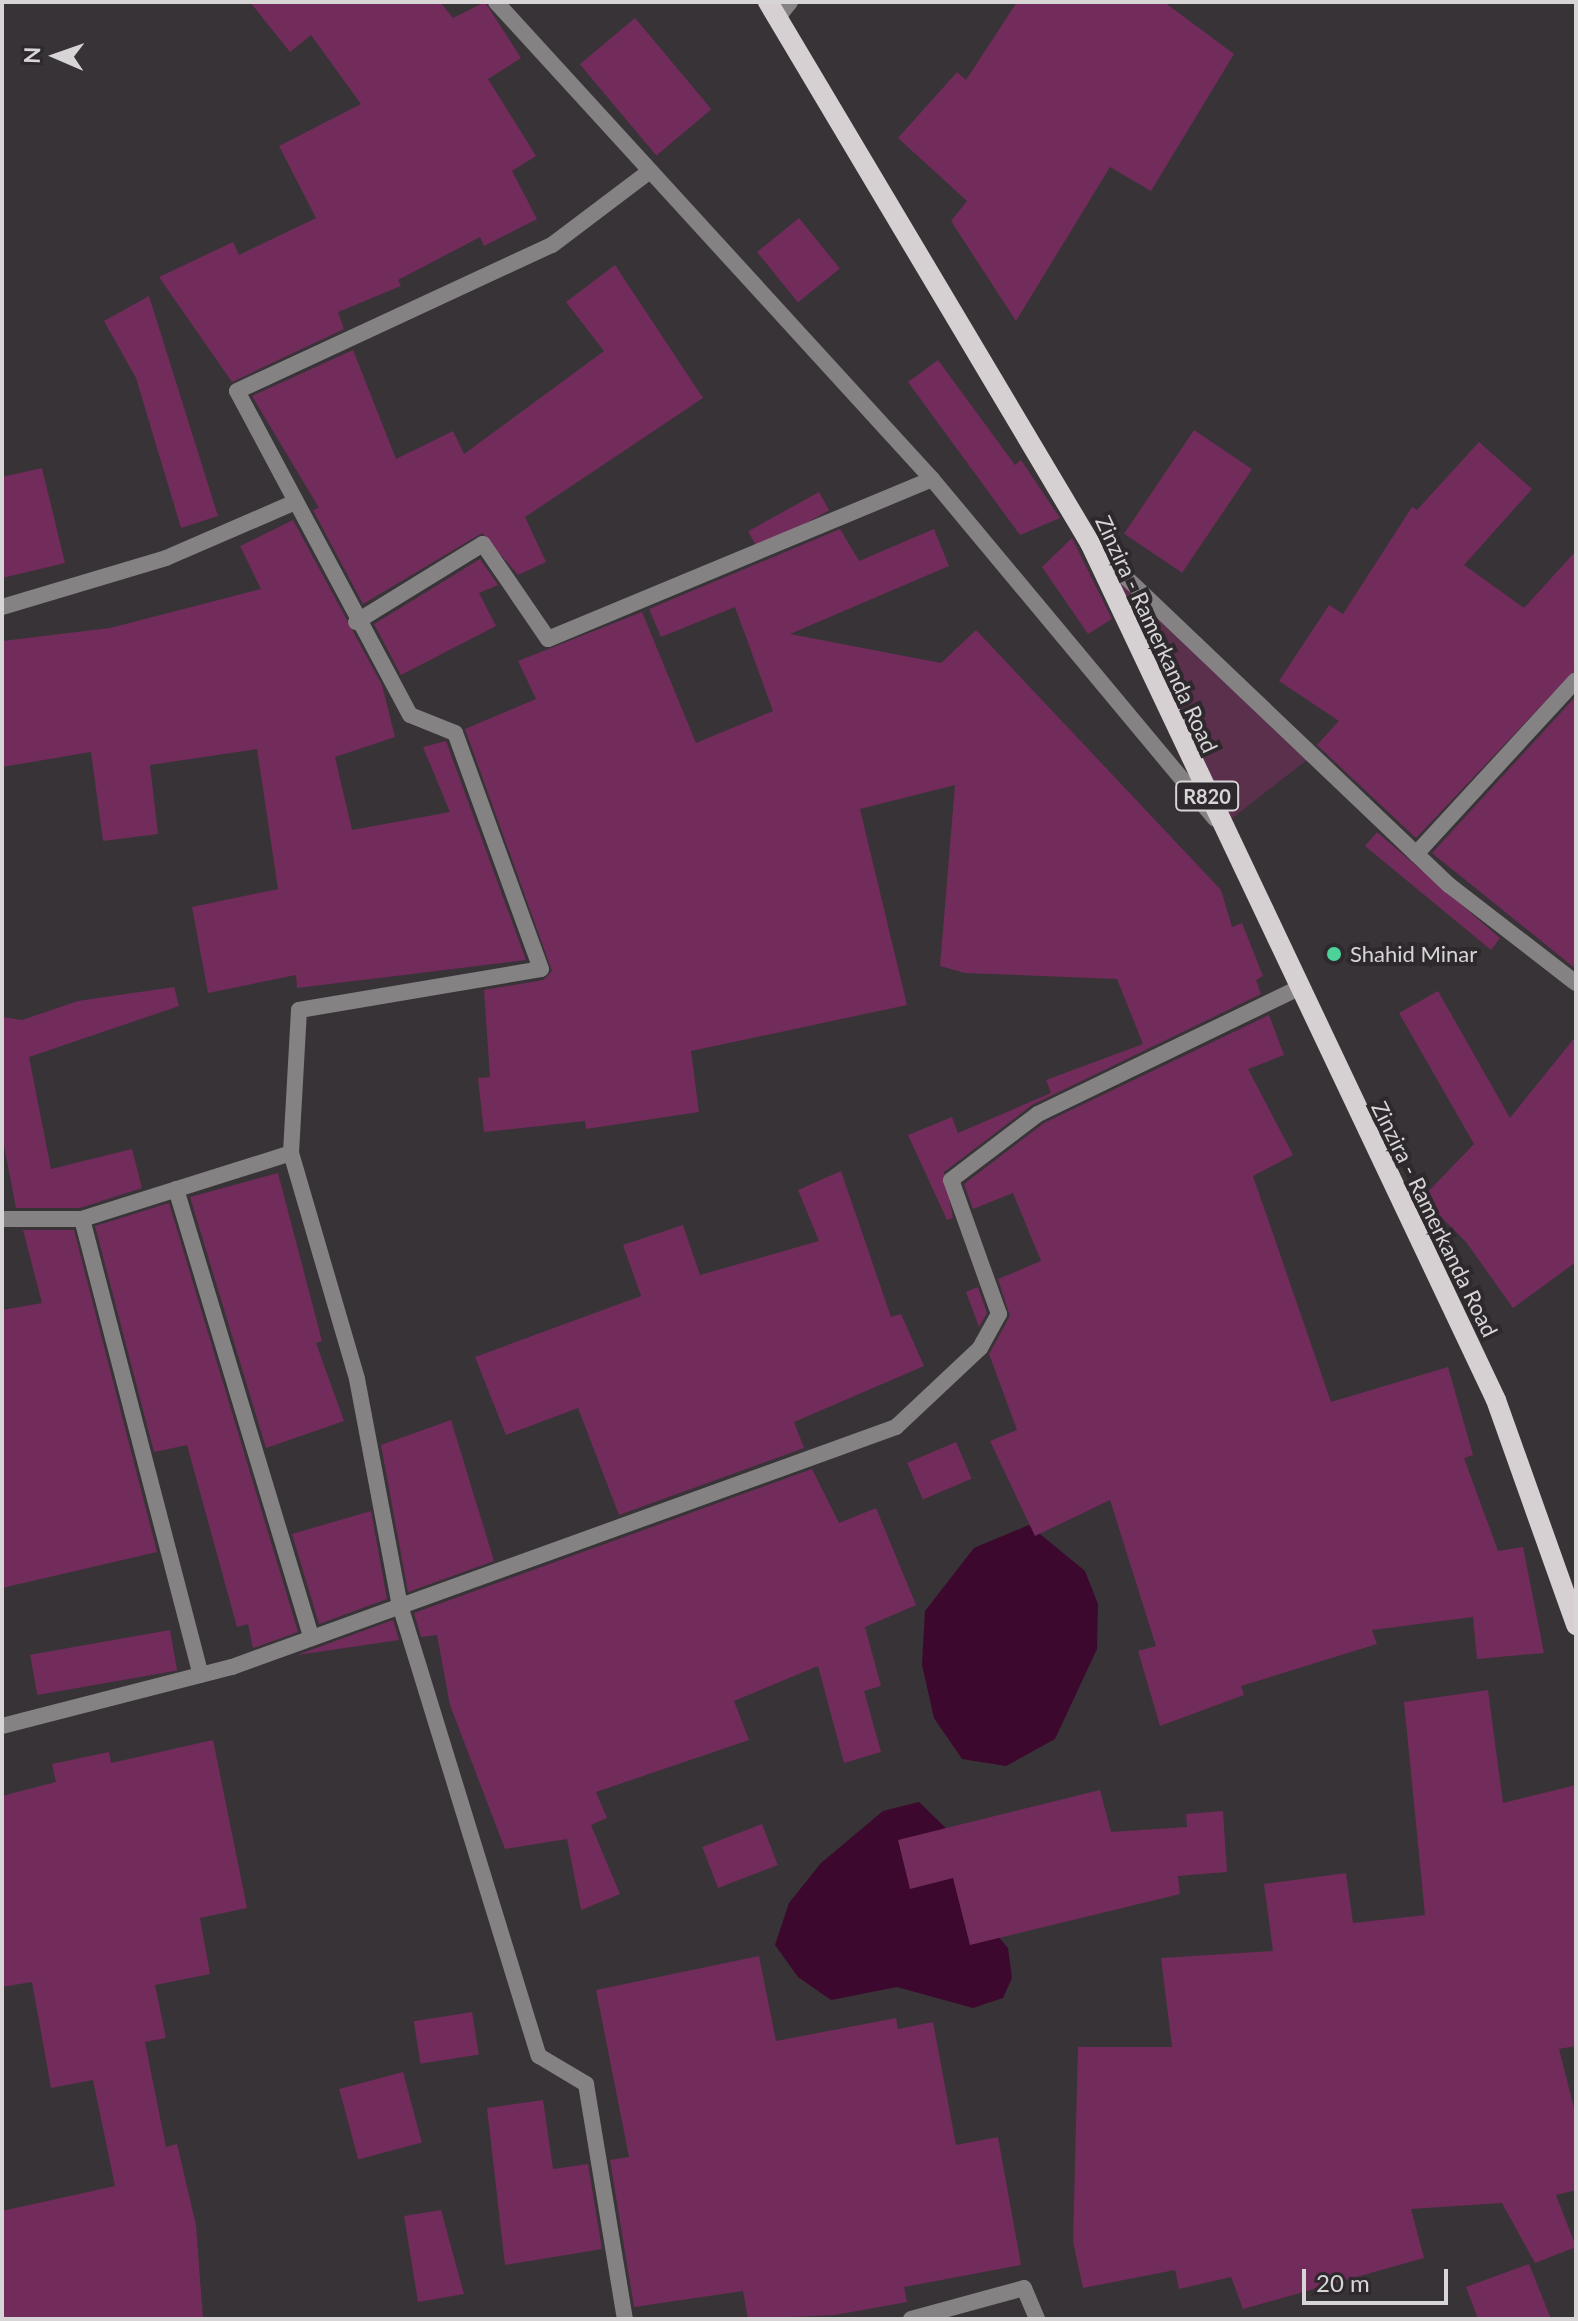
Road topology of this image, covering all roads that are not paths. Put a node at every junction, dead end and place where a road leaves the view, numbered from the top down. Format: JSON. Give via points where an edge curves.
{"nodes":[{"id":1,"x":496,"y":2,"type":"edge"},
{"id":2,"x":779,"y":7,"type":"edge"},
{"id":3,"x":650,"y":171,"type":"junction"},
{"id":4,"x":932,"y":479,"type":"junction"},
{"id":5,"x":293,"y":503,"type":"junction"},
{"id":6,"x":1090,"y":543,"type":"junction"},
{"id":7,"x":2,"y":607,"type":"edge"},
{"id":8,"x":356,"y":622,"type":"junction"},
{"id":9,"x":1576,"y":680,"type":"edge"},
{"id":10,"x":1221,"y":827,"type":"junction"},
{"id":11,"x":1416,"y":854,"type":"junction"},
{"id":12,"x":1576,"y":983,"type":"edge"},
{"id":13,"x":1299,"y":988,"type":"junction"},
{"id":14,"x":291,"y":1153,"type":"junction"},
{"id":15,"x":176,"y":1189,"type":"junction"},
{"id":16,"x":2,"y":1219,"type":"edge"},
{"id":17,"x":82,"y":1219,"type":"junction"},
{"id":18,"x":399,"y":1602,"type":"junction"},
{"id":19,"x":1576,"y":1625,"type":"edge"},
{"id":20,"x":311,"y":1637,"type":"junction"},
{"id":21,"x":201,"y":1675,"type":"junction"},
{"id":22,"x":2,"y":1726,"type":"edge"},
{"id":23,"x":625,"y":2319,"type":"edge"},
{"id":24,"x":911,"y":2319,"type":"edge"},
{"id":25,"x":1037,"y":2319,"type":"edge"}],
"edges":[{"from":1,"to":3,"type":"street"},
{"from":2,"to":6,"type":"main road","name":"Zinzira - Ramerkanda Road","number":"R820"},
{"from":3,"to":4,"type":"street"},
{"from":3,"to":5,"type":"street","via":[[552,245],[237,391]]},
{"from":4,"to":8,"type":"street","via":[[548,639],[483,544]]},
{"from":4,"to":10,"type":"street"},
{"from":5,"to":7,"type":"street","via":[[166,558]]},
{"from":5,"to":8,"type":"street"},
{"from":6,"to":10,"type":"main road","name":"Zinzira - Ramerkanda Road","number":"R820"},
{"from":6,"to":11,"type":"street"},
{"from":8,"to":14,"type":"street","via":[[410,715],[455,733],[541,969],[299,1010]]},
{"from":9,"to":11,"type":"street"},
{"from":10,"to":13,"type":"main road","name":"Zinzira - Ramerkanda Road","number":"R820"},
{"from":11,"to":12,"type":"street"},
{"from":13,"to":18,"type":"street","via":[[1038,1114],[951,1180],[999,1314],[980,1348],[896,1427],[594,1540]]},
{"from":13,"to":19,"type":"main road","name":"Zinzira - Ramerkanda Road","number":"R820","via":[[1496,1400]]},
{"from":14,"to":15,"type":"street"},
{"from":14,"to":18,"type":"street","via":[[357,1379]]},
{"from":15,"to":17,"type":"street"},
{"from":15,"to":20,"type":"street"},
{"from":16,"to":17,"type":"street"},
{"from":17,"to":21,"type":"street"},
{"from":18,"to":20,"type":"street"},
{"from":18,"to":23,"type":"street","via":[[539,2056],[586,2084]]},
{"from":20,"to":21,"type":"street"},
{"from":21,"to":22,"type":"street"},
{"from":24,"to":25,"type":"street","via":[[1024,2288]]}]}
